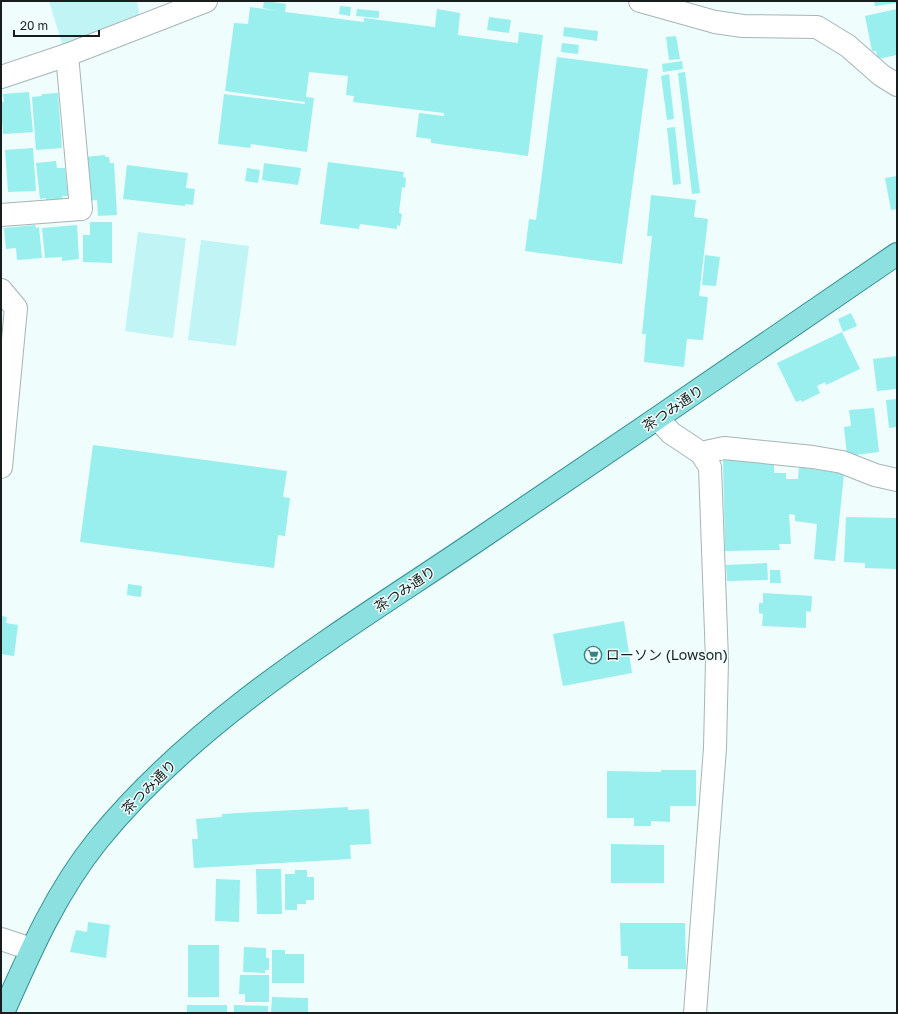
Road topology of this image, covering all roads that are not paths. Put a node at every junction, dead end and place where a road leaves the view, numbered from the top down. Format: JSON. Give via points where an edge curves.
{"nodes":[{"id":1,"x":206,"y":1,"type":"edge"},
{"id":2,"x":640,"y":1,"type":"edge"},
{"id":3,"x":67,"y":55,"type":"junction"},
{"id":4,"x":1,"y":77,"type":"edge"},
{"id":5,"x":897,"y":85,"type":"edge"},
{"id":6,"x":1,"y":216,"type":"edge"},
{"id":7,"x":897,"y":254,"type":"edge"},
{"id":8,"x":1,"y":290,"type":"edge"},
{"id":9,"x":658,"y":419,"type":"junction"},
{"id":10,"x":700,"y":453,"type":"junction"},
{"id":11,"x":1,"y":467,"type":"edge"},
{"id":12,"x":897,"y":480,"type":"edge"},
{"id":13,"x":1,"y":939,"type":"edge"},
{"id":14,"x":31,"y":950,"type":"junction"},
{"id":15,"x":3,"y":1013,"type":"edge"},
{"id":16,"x":695,"y":1013,"type":"edge"}],
"edges":[{"from":1,"to":3,"type":"street"},
{"from":2,"to":5,"type":"street","via":[[715,22],[743,26],[817,27],[848,46],[881,75]]},
{"from":3,"to":4,"type":"street"},
{"from":3,"to":6,"type":"street","via":[[81,209]]},
{"from":7,"to":9,"type":"main road","name":"茶つみ通り"},
{"from":8,"to":11,"type":"street","via":[[16,308]]},
{"from":9,"to":10,"type":"street","via":[[671,433]]},
{"from":9,"to":14,"type":"main road","name":"茶つみ通り","via":[[275,678],[204,733],[98,840],[58,896]]},
{"from":10,"to":12,"type":"street","via":[[724,448],[813,457],[842,462]]},
{"from":10,"to":16,"type":"street","via":[[710,467],[717,660],[715,748]]},
{"from":13,"to":14,"type":"street"},
{"from":14,"to":15,"type":"main road","name":"茶つみ通り"}]}
